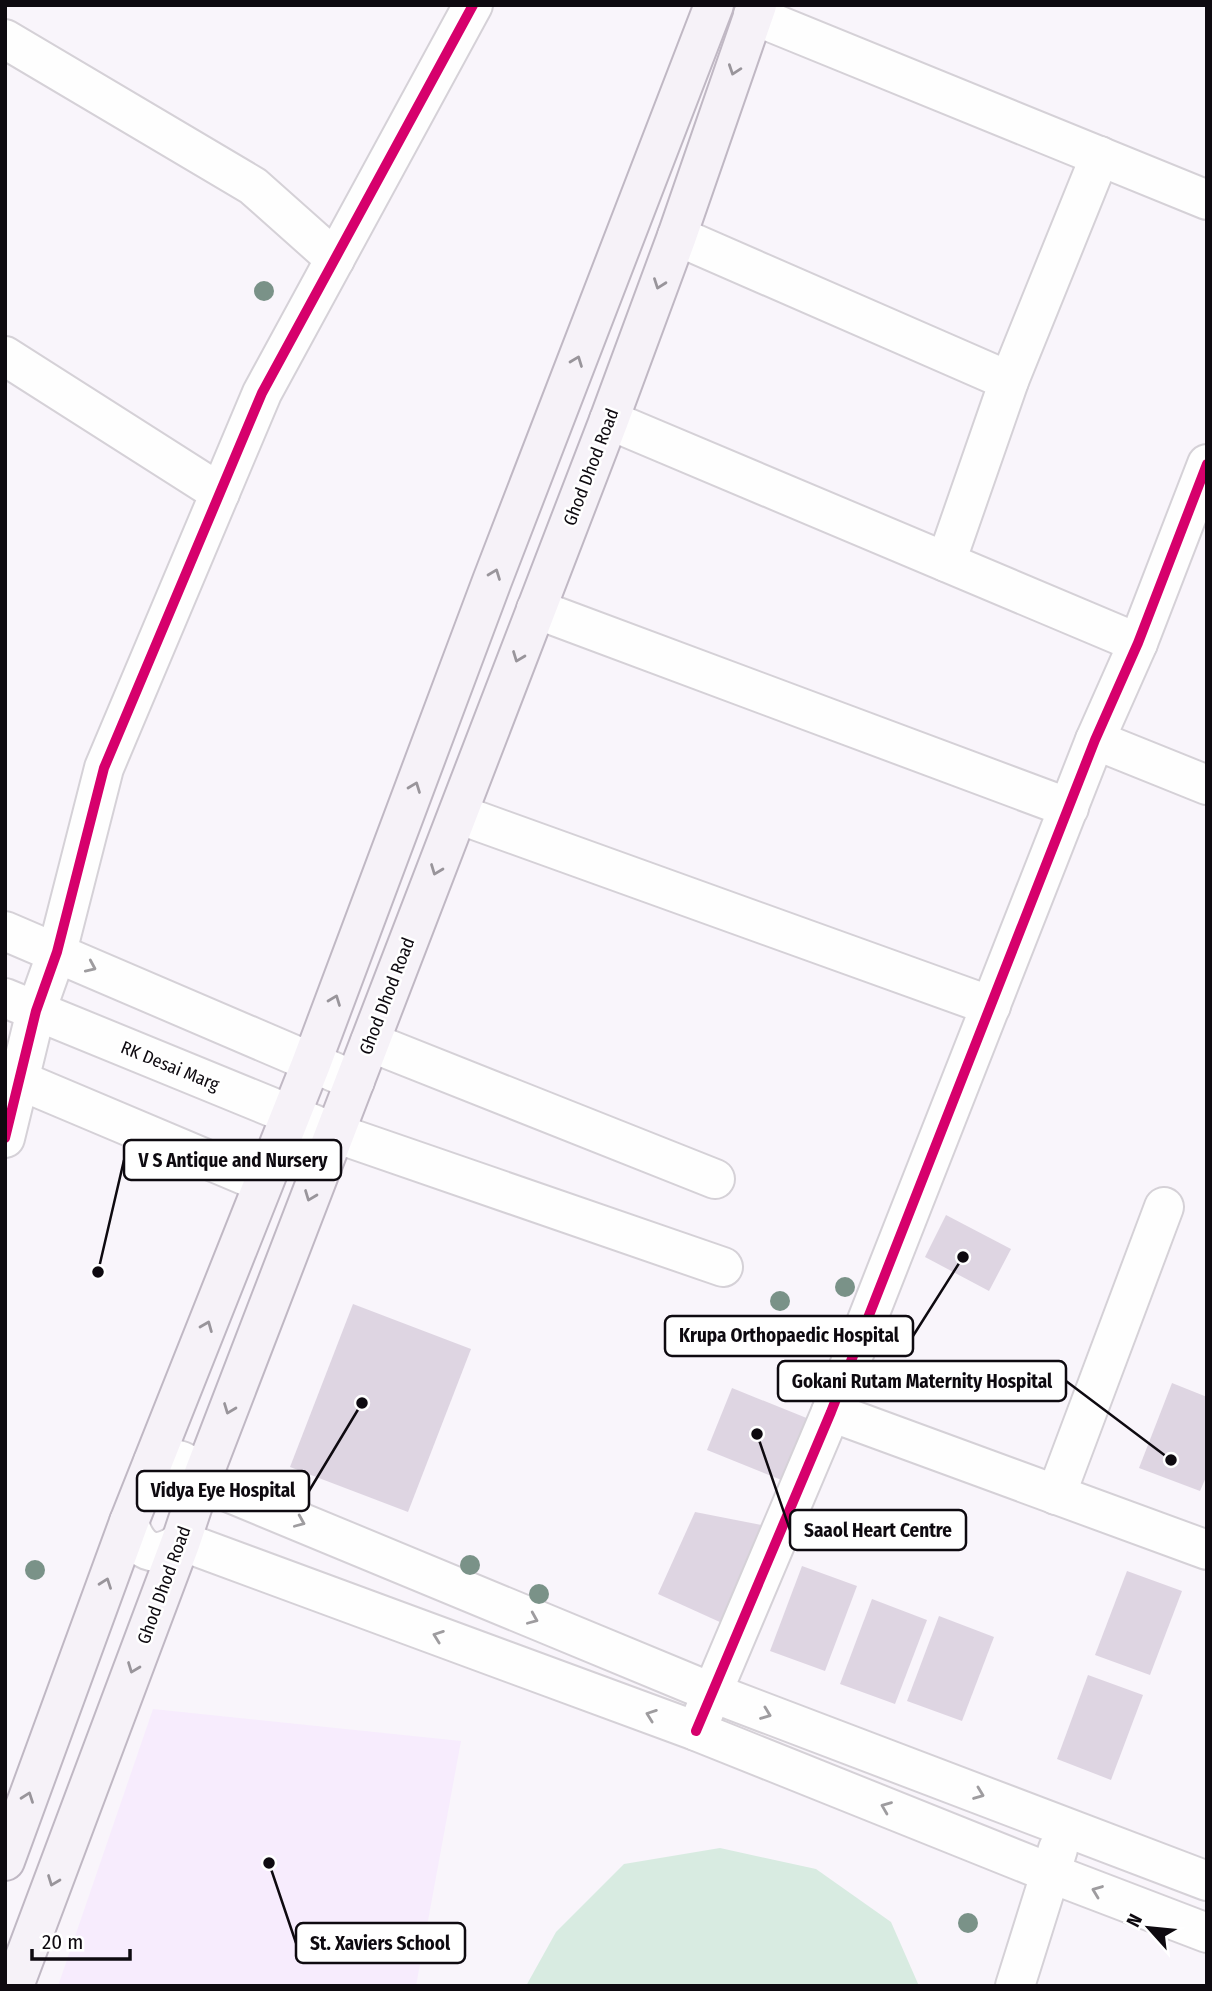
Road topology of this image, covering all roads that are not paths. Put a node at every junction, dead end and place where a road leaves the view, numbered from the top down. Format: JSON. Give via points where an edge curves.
{"nodes":[{"id":1,"x":473,"y":5,"type":"edge"},
{"id":2,"x":714,"y":5,"type":"edge"},
{"id":3,"x":755,"y":10,"type":"edge"},
{"id":4,"x":5,"y":39,"type":"edge"},
{"id":5,"x":1100,"y":156,"type":"junction"},
{"id":6,"x":1207,"y":200,"type":"edge"},
{"id":7,"x":677,"y":236,"type":"junction"},
{"id":8,"x":335,"y":259,"type":"junction"},
{"id":9,"x":5,"y":356,"type":"edge"},
{"id":10,"x":1009,"y":381,"type":"junction"},
{"id":11,"x":609,"y":420,"type":"junction"},
{"id":12,"x":1207,"y":464,"type":"edge"},
{"id":13,"x":220,"y":493,"type":"junction"},
{"id":14,"x":946,"y":562,"type":"junction"},
{"id":15,"x":536,"y":609,"type":"junction"},
{"id":16,"x":1138,"y":643,"type":"junction"},
{"id":17,"x":1095,"y":740,"type":"junction"},
{"id":18,"x":1207,"y":785,"type":"edge"},
{"id":19,"x":1069,"y":808,"type":"junction"},
{"id":20,"x":457,"y":814,"type":"junction"},
{"id":21,"x":5,"y":931,"type":"edge"},
{"id":22,"x":57,"y":951,"type":"junction"},
{"id":23,"x":21,"y":1005,"type":"edge"},
{"id":24,"x":991,"y":1006,"type":"junction"},
{"id":25,"x":370,"y":1042,"type":"junction"},
{"id":26,"x":311,"y":1064,"type":"junction"},
{"id":27,"x":19,"y":1080,"type":"junction"},
{"id":28,"x":355,"y":1081,"type":"junction"},
{"id":29,"x":290,"y":1116,"type":"junction"},
{"id":30,"x":335,"y":1133,"type":"junction"},
{"id":31,"x":5,"y":1138,"type":"edge"},
{"id":32,"x":715,"y":1179,"type":"dead end"},
{"id":33,"x":263,"y":1184,"type":"junction"},
{"id":34,"x":1164,"y":1208,"type":"dead end"},
{"id":35,"x":723,"y":1267,"type":"dead end"},
{"id":36,"x":831,"y":1412,"type":"junction"},
{"id":37,"x":153,"y":1462,"type":"junction"},
{"id":38,"x":201,"y":1481,"type":"junction"},
{"id":39,"x":1056,"y":1495,"type":"junction"},
{"id":40,"x":128,"y":1522,"type":"junction"},
{"id":41,"x":181,"y":1541,"type":"junction"},
{"id":42,"x":1207,"y":1550,"type":"edge"},
{"id":43,"x":713,"y":1693,"type":"junction"},
{"id":44,"x":696,"y":1731,"type":"junction"},
{"id":45,"x":1066,"y":1827,"type":"junction"},
{"id":46,"x":5,"y":1861,"type":"edge"},
{"id":47,"x":1050,"y":1873,"type":"junction"},
{"id":48,"x":1207,"y":1881,"type":"edge"},
{"id":49,"x":1207,"y":1933,"type":"edge"},
{"id":50,"x":14,"y":1986,"type":"edge"},
{"id":51,"x":1015,"y":1986,"type":"edge"}],
"edges":[{"from":1,"to":8,"type":"street"},
{"from":26,"to":2,"type":"main road","one_way":true},
{"from":3,"to":5,"type":"street"},
{"from":3,"to":7,"type":"main road","name":"Ghod Dhod Road","one_way":true},
{"from":4,"to":8,"type":"street","via":[[253,186]]},
{"from":5,"to":6,"type":"street"},
{"from":5,"to":10,"type":"street"},
{"from":7,"to":10,"type":"street"},
{"from":7,"to":11,"type":"main road","name":"Ghod Dhod Road","one_way":true},
{"from":8,"to":13,"type":"street","via":[[262,393]]},
{"from":9,"to":13,"type":"street"},
{"from":10,"to":14,"type":"street"},
{"from":11,"to":14,"type":"street"},
{"from":11,"to":15,"type":"main road","name":"Ghod Dhod Road"},
{"from":12,"to":16,"type":"street"},
{"from":13,"to":22,"type":"street","via":[[104,768]]},
{"from":14,"to":16,"type":"street"},
{"from":15,"to":19,"type":"street"},
{"from":15,"to":20,"type":"main road","name":"Ghod Dhod Road","one_way":true},
{"from":16,"to":17,"type":"street"},
{"from":17,"to":18,"type":"street"},
{"from":17,"to":19,"type":"street"},
{"from":19,"to":24,"type":"street"},
{"from":20,"to":24,"type":"street"},
{"from":20,"to":25,"type":"main road","name":"Ghod Dhod Road","one_way":true},
{"from":21,"to":22,"type":"street"},
{"from":22,"to":23,"type":"street"},
{"from":22,"to":26,"type":"street","one_way":true},
{"from":23,"to":27,"type":"street"},
{"from":23,"to":29,"type":"street","name":"RK Desai Marg"},
{"from":24,"to":36,"type":"street"},
{"from":25,"to":28,"type":"main road","name":"Ghod Dhod Road"},
{"from":25,"to":32,"type":"street"},
{"from":26,"to":28,"type":"street"},
{"from":26,"to":29,"type":"main road"},
{"from":27,"to":31,"type":"street"},
{"from":27,"to":33,"type":"street"},
{"from":28,"to":30,"type":"main road","name":"Ghod Dhod Road"},
{"from":29,"to":30,"type":"street","name":"RK Desai Marg"},
{"from":29,"to":33,"type":"main road"},
{"from":30,"to":35,"type":"street","name":"RK Desai Marg"},
{"from":30,"to":38,"type":"main road","name":"Ghod Dhod Road","one_way":true},
{"from":37,"to":33,"type":"main road","one_way":true},
{"from":34,"to":39,"type":"street"},
{"from":36,"to":39,"type":"street"},
{"from":36,"to":43,"type":"street"},
{"from":37,"to":38,"type":"street","via":[[182,1460]]},
{"from":37,"to":40,"type":"main road"},
{"from":38,"to":41,"type":"main road","name":"Ghod Dhod Road"},
{"from":38,"to":43,"type":"street","one_way":true},
{"from":39,"to":42,"type":"street"},
{"from":40,"to":41,"type":"street","via":[[136,1541],[151,1551],[170,1550]]},
{"from":46,"to":40,"type":"main road","one_way":true},
{"from":44,"to":41,"type":"street","one_way":true},
{"from":41,"to":50,"type":"main road","name":"Ghod Dhod Road","one_way":true},
{"from":43,"to":44,"type":"street"},
{"from":43,"to":45,"type":"street","one_way":true},
{"from":47,"to":44,"type":"street","one_way":true},
{"from":45,"to":47,"type":"street"},
{"from":45,"to":48,"type":"street"},
{"from":49,"to":47,"type":"street","one_way":true},
{"from":47,"to":51,"type":"street"}]}
